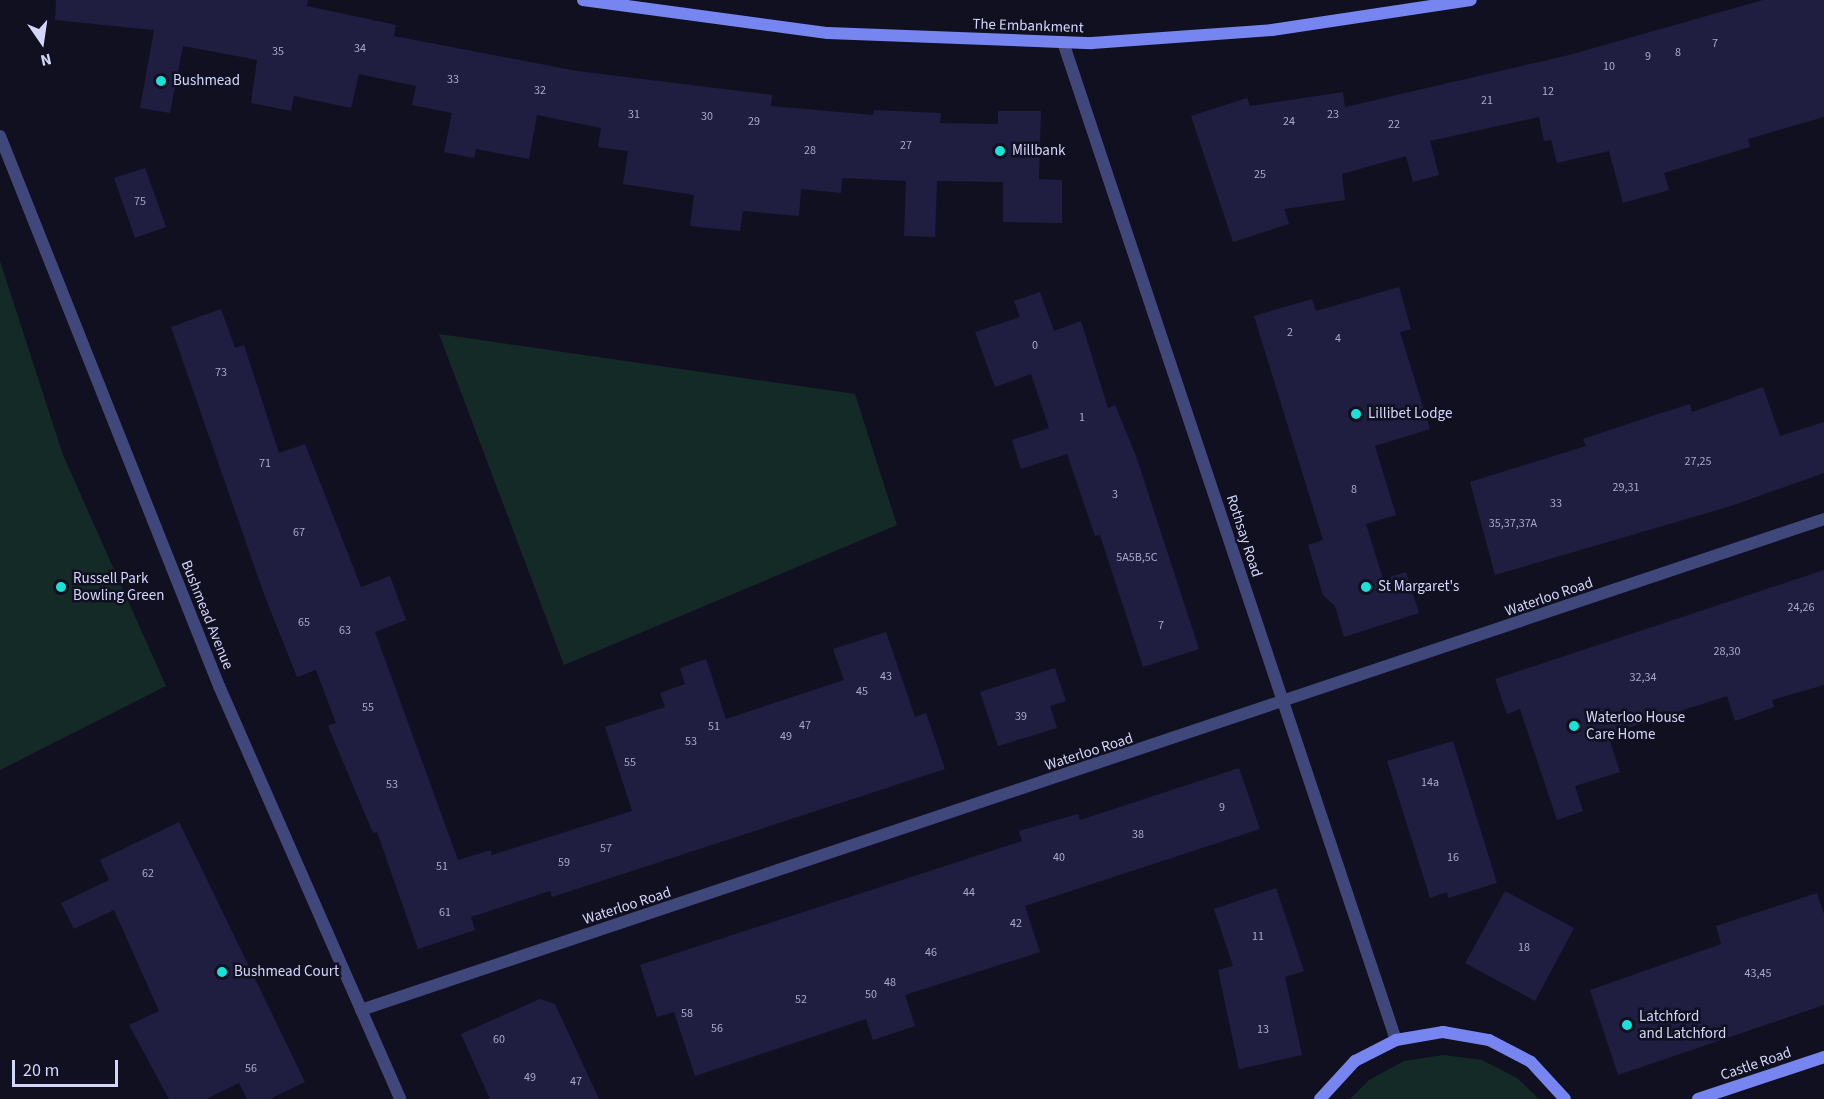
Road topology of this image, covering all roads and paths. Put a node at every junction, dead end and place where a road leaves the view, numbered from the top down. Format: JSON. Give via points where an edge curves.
{"nodes":[{"id":1,"x":582,"y":0,"type":"edge"},
{"id":2,"x":1471,"y":0,"type":"edge"},
{"id":3,"x":1064,"y":42,"type":"junction"},
{"id":4,"x":0,"y":136,"type":"edge"},
{"id":5,"x":1824,"y":519,"type":"edge"},
{"id":6,"x":1284,"y":703,"type":"junction"},
{"id":7,"x":361,"y":1010,"type":"junction"},
{"id":8,"x":1396,"y":1040,"type":"junction"},
{"id":9,"x":1824,"y":1057,"type":"edge"},
{"id":10,"x":400,"y":1099,"type":"edge"},
{"id":11,"x":1320,"y":1099,"type":"edge"},
{"id":12,"x":1565,"y":1099,"type":"edge"},
{"id":13,"x":1698,"y":1099,"type":"edge"}],
"edges":[{"from":1,"to":3,"type":"street","name":"The Embankment","via":[[828,33]]},
{"from":2,"to":3,"type":"street","name":"The Embankment","via":[[1272,30]]},
{"from":3,"to":6,"type":"street","name":"Rothsay Road"},
{"from":4,"to":7,"type":"street","name":"Bushmead Avenue","via":[[219,686]]},
{"from":5,"to":6,"type":"street","name":"Waterloo Road"},
{"from":6,"to":7,"type":"street","name":"Waterloo Road"},
{"from":6,"to":8,"type":"street","name":"Rothsay Road"},
{"from":7,"to":10,"type":"street","name":"Bushmead Avenue"},
{"from":8,"to":11,"type":"street","via":[[1355,1061]]},
{"from":8,"to":12,"type":"street","via":[[1443,1032],[1489,1040],[1531,1062]]},
{"from":9,"to":13,"type":"street","name":"Castle Road"}]}
